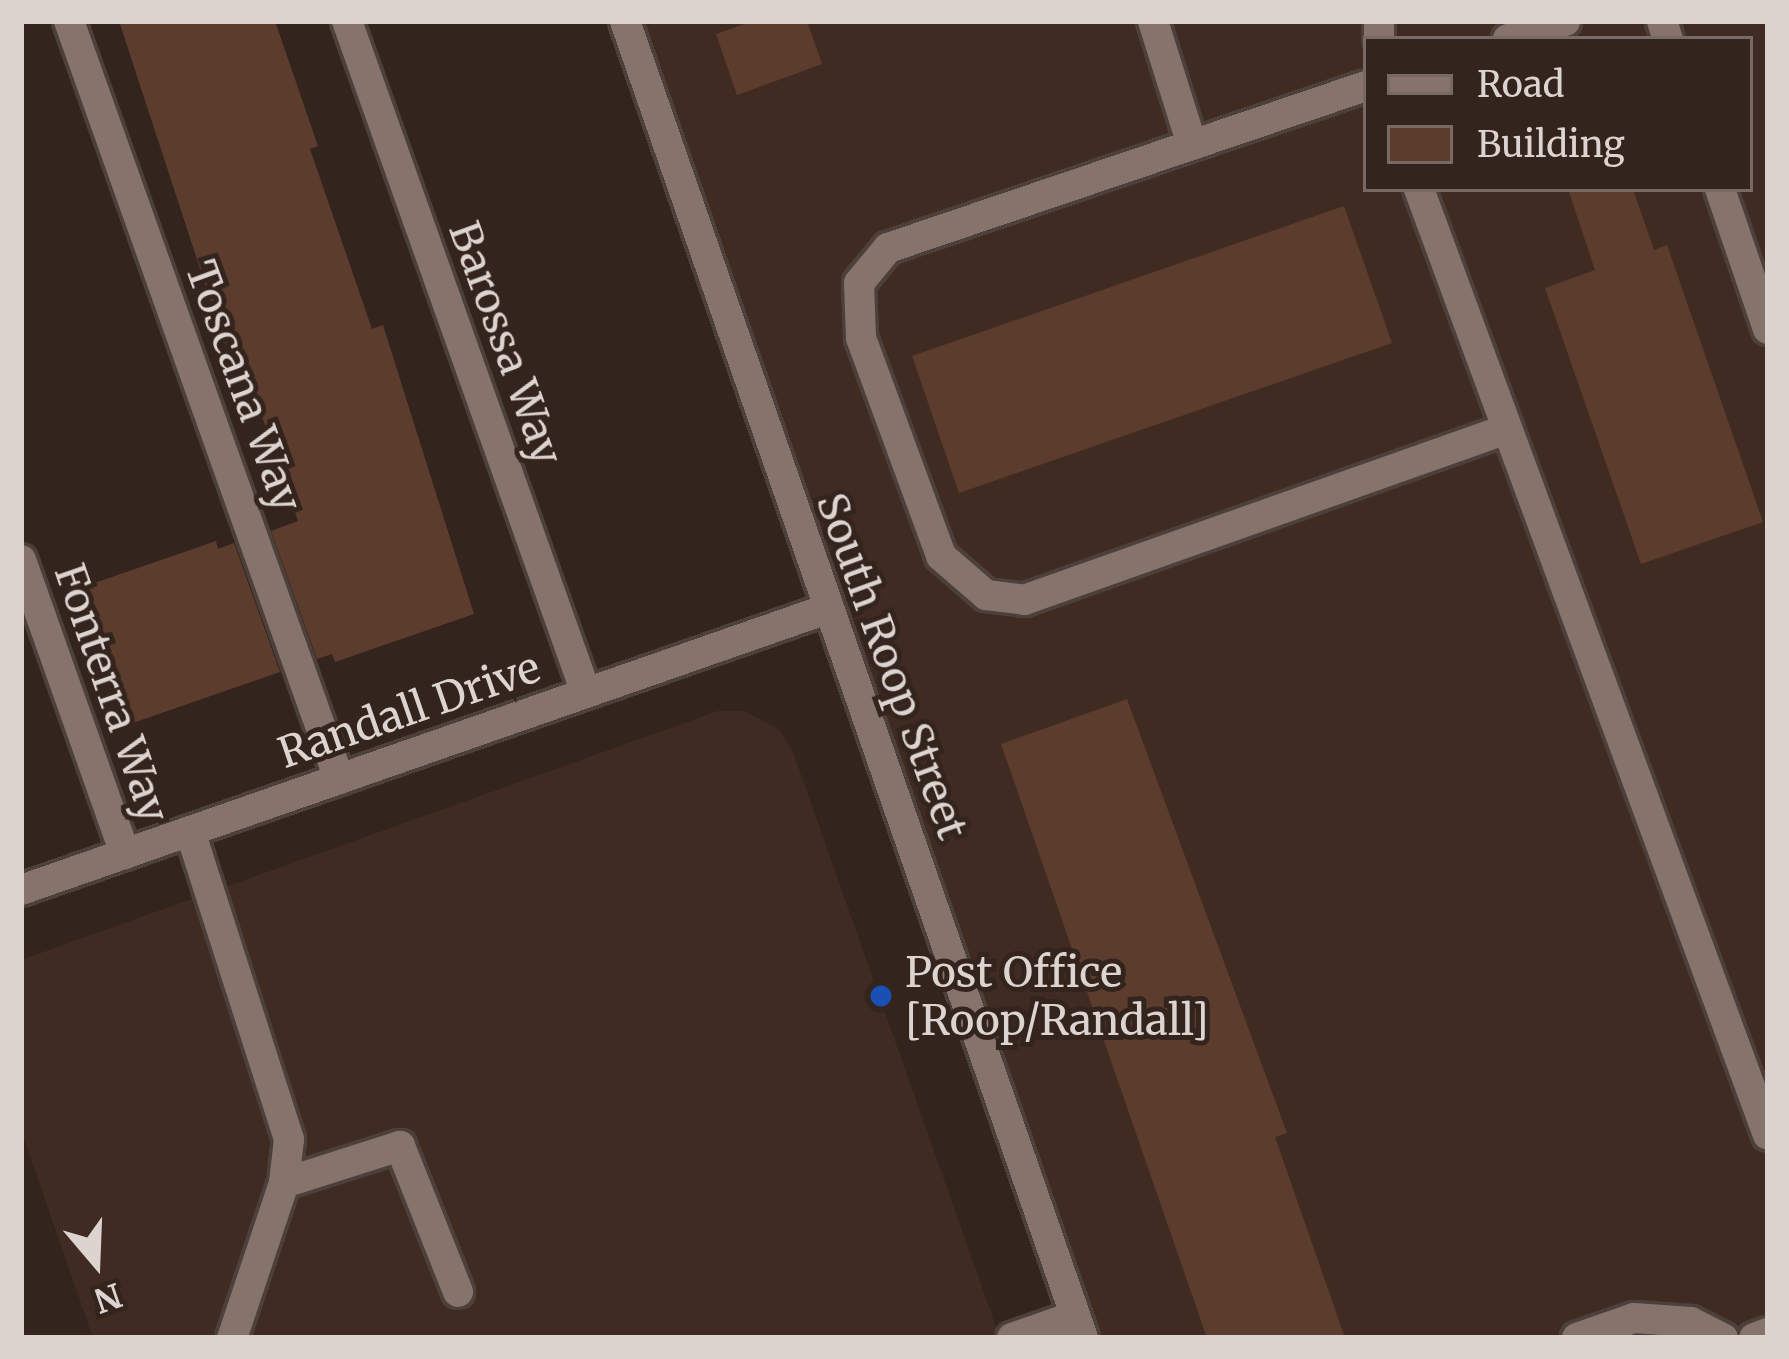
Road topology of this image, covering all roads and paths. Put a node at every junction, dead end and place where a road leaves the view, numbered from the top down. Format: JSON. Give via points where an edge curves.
{"nodes":[{"id":1,"x":69,"y":21,"type":"edge"},
{"id":2,"x":347,"y":21,"type":"edge"},
{"id":3,"x":625,"y":21,"type":"edge"},
{"id":4,"x":1153,"y":21,"type":"edge"},
{"id":5,"x":1564,"y":21,"type":"edge"},
{"id":6,"x":1517,"y":36,"type":"edge"},
{"id":7,"x":1363,"y":87,"type":"edge"},
{"id":8,"x":1192,"y":145,"type":"junction"},
{"id":9,"x":1420,"y":192,"type":"edge"},
{"id":10,"x":1721,"y":192,"type":"edge"},
{"id":11,"x":1768,"y":329,"type":"edge"},
{"id":12,"x":1508,"y":429,"type":"junction"},
{"id":13,"x":21,"y":560,"type":"edge"},
{"id":14,"x":824,"y":610,"type":"junction"},
{"id":15,"x":586,"y":693,"type":"junction"},
{"id":16,"x":339,"y":779,"type":"junction"},
{"id":17,"x":190,"y":831,"type":"junction"},
{"id":18,"x":125,"y":854,"type":"junction"},
{"id":19,"x":21,"y":890,"type":"edge"},
{"id":20,"x":1768,"y":1135,"type":"edge"},
{"id":21,"x":284,"y":1183,"type":"junction"},
{"id":22,"x":458,"y":1292,"type":"dead end"},
{"id":23,"x":1079,"y":1327,"type":"edge"},
{"id":24,"x":1768,"y":1333,"type":"edge"},
{"id":25,"x":232,"y":1338,"type":"edge"},
{"id":26,"x":1012,"y":1338,"type":"edge"},
{"id":27,"x":1577,"y":1338,"type":"edge"},
{"id":28,"x":1723,"y":1338,"type":"edge"},
{"id":29,"x":1754,"y":1338,"type":"edge"}],
"edges":[{"from":1,"to":16,"type":"street","name":"Toscana Way"},
{"from":2,"to":15,"type":"street","name":"Barossa Way"},
{"from":3,"to":14,"type":"street","name":"South Roop Street"},
{"from":4,"to":8,"type":"street"},
{"from":5,"to":6,"type":"street"},
{"from":7,"to":8,"type":"street"},
{"from":8,"to":12,"type":"street","via":[[888,248],[859,283],[861,338],[940,556],[986,595],[1024,600]]},
{"from":9,"to":12,"type":"street"},
{"from":10,"to":11,"type":"street"},
{"from":12,"to":20,"type":"street"},
{"from":13,"to":18,"type":"street","name":"Fonterra Way"},
{"from":14,"to":15,"type":"street","name":"Randall Drive"},
{"from":14,"to":23,"type":"street","name":"South Roop Street"},
{"from":15,"to":16,"type":"street","name":"Randall Drive"},
{"from":16,"to":17,"type":"street","name":"Randall Drive"},
{"from":17,"to":18,"type":"street","name":"Randall Drive"},
{"from":17,"to":21,"type":"street","via":[[289,1139]]},
{"from":18,"to":19,"type":"street","name":"Randall Drive"},
{"from":21,"to":22,"type":"street","via":[[400,1146]]},
{"from":21,"to":25,"type":"street"},
{"from":23,"to":26,"type":"street"},
{"from":24,"to":29,"type":"street"},
{"from":27,"to":28,"type":"street","via":[[1634,1318],[1690,1322]]}]}
